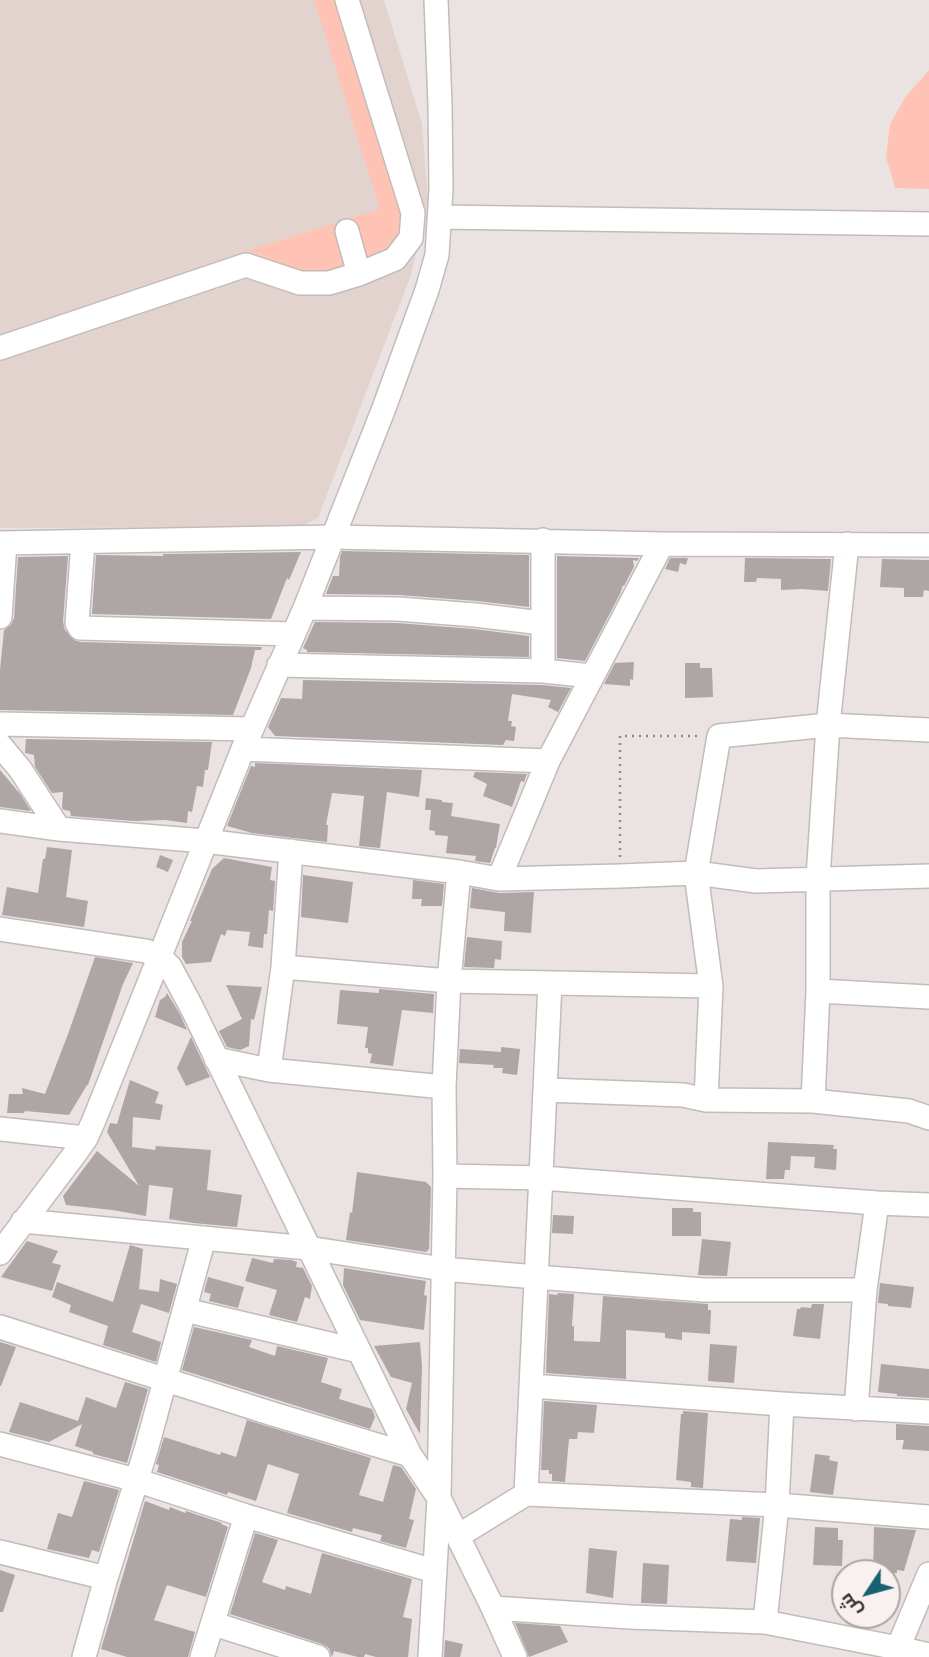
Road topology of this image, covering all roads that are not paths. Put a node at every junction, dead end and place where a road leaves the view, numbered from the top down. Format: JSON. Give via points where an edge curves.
{"nodes":[{"id":1,"x":347,"y":0,"type":"edge"},
{"id":2,"x":436,"y":0,"type":"edge"},
{"id":3,"x":440,"y":218,"type":"junction"},
{"id":4,"x":929,"y":224,"type":"edge"},
{"id":5,"x":347,"y":231,"type":"dead end"},
{"id":6,"x":359,"y":274,"type":"junction"},
{"id":7,"x":0,"y":348,"type":"edge"},
{"id":8,"x":333,"y":537,"type":"junction"},
{"id":9,"x":543,"y":540,"type":"junction"},
{"id":10,"x":83,"y":542,"type":"junction"},
{"id":11,"x":2,"y":543,"type":"edge"},
{"id":12,"x":662,"y":544,"type":"junction"},
{"id":13,"x":847,"y":544,"type":"junction"},
{"id":14,"x":929,"y":545,"type":"edge"},
{"id":15,"x":305,"y":608,"type":"junction"},
{"id":16,"x":0,"y":617,"type":"edge"},
{"id":17,"x":542,"y":623,"type":"junction"},
{"id":18,"x":293,"y":634,"type":"junction"},
{"id":19,"x":279,"y":665,"type":"junction"},
{"id":20,"x":543,"y":671,"type":"junction"},
{"id":21,"x":592,"y":676,"type":"junction"},
{"id":22,"x":0,"y":724,"type":"edge"},
{"id":23,"x":828,"y":725,"type":"junction"},
{"id":24,"x":929,"y":730,"type":"edge"},
{"id":25,"x":247,"y":739,"type":"junction"},
{"id":26,"x":0,"y":745,"type":"edge"},
{"id":27,"x":548,"y":761,"type":"junction"},
{"id":28,"x":0,"y":821,"type":"edge"},
{"id":29,"x":59,"y":829,"type":"junction"},
{"id":30,"x":205,"y":841,"type":"junction"},
{"id":31,"x":291,"y":851,"type":"junction"},
{"id":32,"x":459,"y":872,"type":"junction"},
{"id":33,"x":696,"y":873,"type":"junction"},
{"id":34,"x":929,"y":876,"type":"edge"},
{"id":35,"x":818,"y":878,"type":"junction"},
{"id":36,"x":499,"y":879,"type":"junction"},
{"id":37,"x":0,"y":929,"type":"edge"},
{"id":38,"x":160,"y":957,"type":"junction"},
{"id":39,"x":283,"y":967,"type":"junction"},
{"id":40,"x":450,"y":981,"type":"junction"},
{"id":41,"x":550,"y":983,"type":"junction"},
{"id":42,"x":711,"y":986,"type":"junction"},
{"id":43,"x":818,"y":991,"type":"junction"},
{"id":44,"x":929,"y":997,"type":"edge"},
{"id":45,"x":216,"y":1059,"type":"junction"},
{"id":46,"x":269,"y":1070,"type":"junction"},
{"id":47,"x":444,"y":1087,"type":"junction"},
{"id":48,"x":546,"y":1090,"type":"junction"},
{"id":49,"x":706,"y":1100,"type":"junction"},
{"id":50,"x":813,"y":1101,"type":"junction"},
{"id":51,"x":929,"y":1118,"type":"edge"},
{"id":52,"x":0,"y":1129,"type":"edge"},
{"id":53,"x":86,"y":1138,"type":"junction"},
{"id":54,"x":445,"y":1176,"type":"junction"},
{"id":55,"x":542,"y":1178,"type":"junction"},
{"id":56,"x":877,"y":1203,"type":"junction"},
{"id":57,"x":929,"y":1205,"type":"edge"},
{"id":58,"x":23,"y":1222,"type":"junction"},
{"id":59,"x":204,"y":1238,"type":"junction"},
{"id":60,"x":308,"y":1248,"type":"junction"},
{"id":61,"x":0,"y":1253,"type":"edge"},
{"id":62,"x":443,"y":1269,"type":"junction"},
{"id":63,"x":536,"y":1277,"type":"junction"},
{"id":64,"x":865,"y":1290,"type":"junction"},
{"id":65,"x":185,"y":1310,"type":"junction"},
{"id":66,"x":0,"y":1327,"type":"edge"},
{"id":67,"x":359,"y":1351,"type":"junction"},
{"id":68,"x":166,"y":1379,"type":"junction"},
{"id":69,"x":531,"y":1386,"type":"junction"},
{"id":70,"x":782,"y":1405,"type":"junction"},
{"id":71,"x":856,"y":1409,"type":"junction"},
{"id":72,"x":929,"y":1412,"type":"edge"},
{"id":73,"x":0,"y":1444,"type":"edge"},
{"id":74,"x":410,"y":1455,"type":"junction"},
{"id":75,"x":136,"y":1480,"type":"junction"},
{"id":76,"x":526,"y":1494,"type":"junction"},
{"id":77,"x":439,"y":1498,"type":"junction"},
{"id":78,"x":777,"y":1505,"type":"junction"},
{"id":79,"x":246,"y":1516,"type":"junction"},
{"id":80,"x":929,"y":1517,"type":"edge"},
{"id":81,"x":458,"y":1536,"type":"junction"},
{"id":82,"x":0,"y":1552,"type":"edge"},
{"id":83,"x":434,"y":1571,"type":"junction"},
{"id":84,"x":929,"y":1574,"type":"edge"},
{"id":85,"x":106,"y":1578,"type":"junction"},
{"id":86,"x":493,"y":1608,"type":"junction"},
{"id":87,"x":765,"y":1622,"type":"junction"},
{"id":88,"x":214,"y":1624,"type":"junction"},
{"id":89,"x":898,"y":1647,"type":"junction"},
{"id":90,"x":929,"y":1655,"type":"edge"},
{"id":91,"x":84,"y":1657,"type":"edge"},
{"id":92,"x":202,"y":1657,"type":"edge"},
{"id":93,"x":318,"y":1657,"type":"edge"},
{"id":94,"x":430,"y":1657,"type":"edge"},
{"id":95,"x":515,"y":1657,"type":"edge"}],
"edges":[{"from":1,"to":6,"type":"street","via":[[412,213],[411,238],[395,259]]},
{"from":2,"to":3,"type":"street"},
{"from":3,"to":4,"type":"street"},
{"from":3,"to":8,"type":"street","via":[[437,255],[427,290]]},
{"from":5,"to":6,"type":"street"},
{"from":6,"to":7,"type":"street","via":[[329,283],[300,283],[246,264]]},
{"from":8,"to":9,"type":"street"},
{"from":8,"to":10,"type":"street"},
{"from":8,"to":15,"type":"street"},
{"from":9,"to":12,"type":"street"},
{"from":9,"to":17,"type":"street"},
{"from":10,"to":11,"type":"street"},
{"from":10,"to":18,"type":"street","via":[[80,628]]},
{"from":11,"to":16,"type":"street"},
{"from":12,"to":13,"type":"street"},
{"from":12,"to":21,"type":"street"},
{"from":13,"to":14,"type":"street"},
{"from":13,"to":23,"type":"street"},
{"from":15,"to":17,"type":"street","via":[[398,609]]},
{"from":15,"to":18,"type":"street"},
{"from":17,"to":20,"type":"street"},
{"from":18,"to":19,"type":"street"},
{"from":19,"to":20,"type":"street"},
{"from":19,"to":25,"type":"street"},
{"from":20,"to":21,"type":"street"},
{"from":21,"to":27,"type":"street"},
{"from":22,"to":25,"type":"street"},
{"from":23,"to":24,"type":"street"},
{"from":23,"to":33,"type":"street","via":[[719,736]]},
{"from":23,"to":35,"type":"street"},
{"from":25,"to":27,"type":"street"},
{"from":25,"to":30,"type":"street"},
{"from":26,"to":29,"type":"street"},
{"from":27,"to":36,"type":"street"},
{"from":28,"to":29,"type":"street"},
{"from":29,"to":30,"type":"street"},
{"from":30,"to":31,"type":"street"},
{"from":30,"to":38,"type":"street"},
{"from":31,"to":32,"type":"street"},
{"from":31,"to":39,"type":"street"},
{"from":32,"to":36,"type":"street"},
{"from":32,"to":40,"type":"street"},
{"from":33,"to":35,"type":"street","via":[[756,881]]},
{"from":33,"to":36,"type":"street"},
{"from":33,"to":42,"type":"street"},
{"from":34,"to":35,"type":"street"},
{"from":35,"to":43,"type":"street"},
{"from":37,"to":38,"type":"street","via":[[132,947]]},
{"from":38,"to":45,"type":"street","via":[[176,977]]},
{"from":38,"to":53,"type":"street"},
{"from":39,"to":40,"type":"street"},
{"from":39,"to":46,"type":"street"},
{"from":40,"to":41,"type":"street"},
{"from":40,"to":47,"type":"street"},
{"from":41,"to":42,"type":"street"},
{"from":41,"to":48,"type":"street"},
{"from":42,"to":49,"type":"street"},
{"from":43,"to":44,"type":"street"},
{"from":43,"to":50,"type":"street"},
{"from":45,"to":46,"type":"street"},
{"from":45,"to":60,"type":"street"},
{"from":46,"to":47,"type":"street"},
{"from":47,"to":54,"type":"street"},
{"from":48,"to":49,"type":"street","via":[[683,1095]]},
{"from":48,"to":55,"type":"street"},
{"from":49,"to":50,"type":"street"},
{"from":50,"to":51,"type":"street","via":[[909,1111]]},
{"from":52,"to":53,"type":"street"},
{"from":53,"to":58,"type":"street"},
{"from":54,"to":55,"type":"street"},
{"from":54,"to":62,"type":"street"},
{"from":55,"to":56,"type":"street"},
{"from":55,"to":63,"type":"street"},
{"from":56,"to":57,"type":"street"},
{"from":56,"to":64,"type":"street"},
{"from":58,"to":59,"type":"street"},
{"from":58,"to":61,"type":"street"},
{"from":59,"to":60,"type":"street"},
{"from":59,"to":65,"type":"street"},
{"from":60,"to":62,"type":"street"},
{"from":60,"to":67,"type":"street"},
{"from":62,"to":63,"type":"street"},
{"from":62,"to":77,"type":"street"},
{"from":63,"to":64,"type":"street","via":[[704,1290]]},
{"from":63,"to":69,"type":"street"},
{"from":64,"to":71,"type":"street"},
{"from":65,"to":67,"type":"street"},
{"from":65,"to":68,"type":"street"},
{"from":66,"to":68,"type":"street"},
{"from":67,"to":74,"type":"street"},
{"from":68,"to":74,"type":"street"},
{"from":68,"to":75,"type":"street"},
{"from":69,"to":70,"type":"street"},
{"from":69,"to":76,"type":"street"},
{"from":70,"to":71,"type":"street"},
{"from":70,"to":78,"type":"street"},
{"from":71,"to":72,"type":"street"},
{"from":73,"to":75,"type":"street"},
{"from":74,"to":77,"type":"street"},
{"from":75,"to":79,"type":"street"},
{"from":75,"to":85,"type":"street"},
{"from":76,"to":78,"type":"street"},
{"from":76,"to":81,"type":"street"},
{"from":77,"to":81,"type":"street"},
{"from":77,"to":83,"type":"street"},
{"from":78,"to":80,"type":"street"},
{"from":78,"to":87,"type":"street"},
{"from":79,"to":83,"type":"street"},
{"from":79,"to":88,"type":"street"},
{"from":81,"to":86,"type":"street"},
{"from":82,"to":85,"type":"street"},
{"from":83,"to":94,"type":"street"},
{"from":84,"to":89,"type":"street"},
{"from":85,"to":91,"type":"street"},
{"from":86,"to":87,"type":"street"},
{"from":86,"to":95,"type":"street"},
{"from":87,"to":89,"type":"street"},
{"from":88,"to":92,"type":"street"},
{"from":88,"to":93,"type":"street"},
{"from":89,"to":90,"type":"street"}]}
